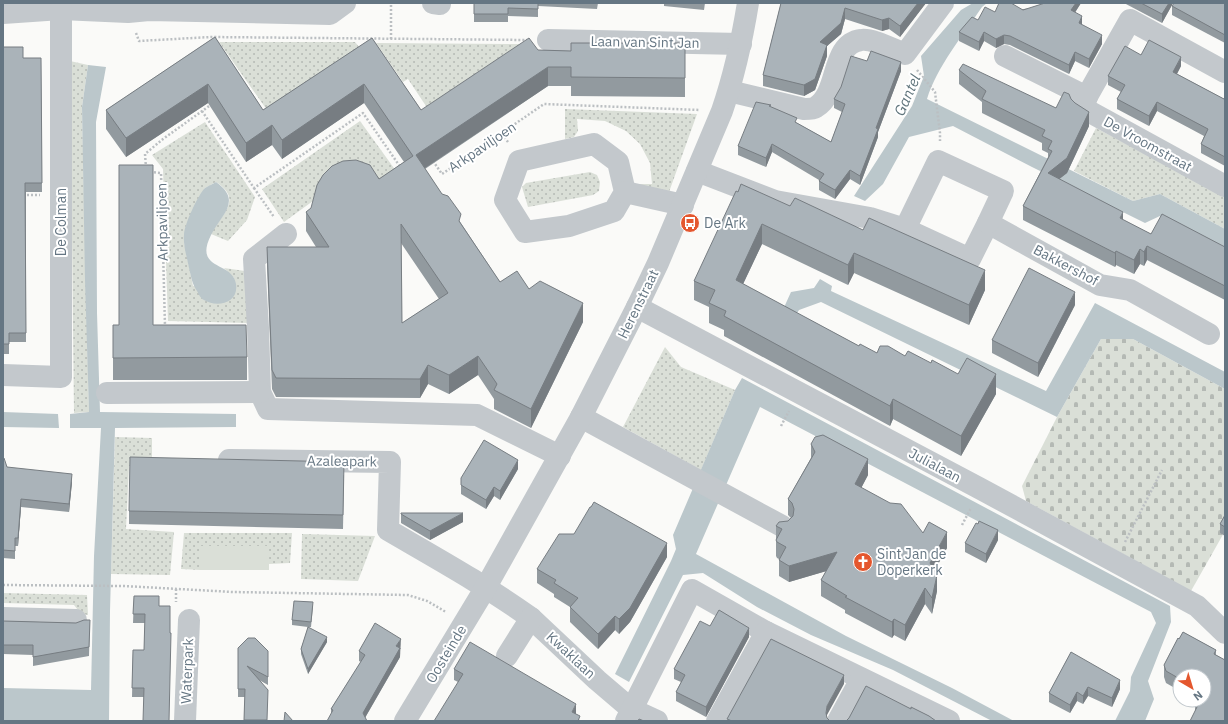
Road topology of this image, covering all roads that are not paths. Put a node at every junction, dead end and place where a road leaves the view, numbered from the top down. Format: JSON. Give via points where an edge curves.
{"nodes":[{"id":1,"x":345,"y":3,"type":"edge"},
{"id":2,"x":748,"y":3,"type":"edge"},
{"id":3,"x":943,"y":3,"type":"edge"},
{"id":4,"x":148,"y":6,"type":"edge"},
{"id":5,"x":61,"y":10,"type":"junction"},
{"id":6,"x":3,"y":13,"type":"edge"},
{"id":7,"x":548,"y":40,"type":"dead end"},
{"id":8,"x":741,"y":44,"type":"junction"},
{"id":9,"x":1005,"y":56,"type":"dead end"},
{"id":10,"x":1225,"y":72,"type":"edge"},
{"id":11,"x":729,"y":91,"type":"junction"},
{"id":12,"x":1087,"y":97,"type":"junction"},
{"id":13,"x":698,"y":171,"type":"junction"},
{"id":14,"x":1225,"y":186,"type":"edge"},
{"id":15,"x":625,"y":192,"type":"junction"},
{"id":16,"x":683,"y":205,"type":"junction"},
{"id":17,"x":988,"y":223,"type":"junction"},
{"id":18,"x":905,"y":230,"type":"junction"},
{"id":19,"x":286,"y":234,"type":"road end"},
{"id":20,"x":637,"y":307,"type":"junction"},
{"id":21,"x":1209,"y":334,"type":"dead end"},
{"id":22,"x":3,"y":376,"type":"edge"},
{"id":23,"x":260,"y":392,"type":"junction"},
{"id":24,"x":107,"y":393,"type":"dead end"},
{"id":25,"x":581,"y":417,"type":"junction"},
{"id":26,"x":560,"y":456,"type":"junction"},
{"id":27,"x":208,"y":459,"type":"edge"},
{"id":28,"x":782,"y":526,"type":"edge"},
{"id":29,"x":486,"y":587,"type":"junction"},
{"id":30,"x":182,"y":614,"type":"road end"},
{"id":31,"x":3,"y":618,"type":"edge"},
{"id":32,"x":531,"y":618,"type":"junction"},
{"id":33,"x":76,"y":620,"type":"dead end"},
{"id":34,"x":766,"y":632,"type":"junction"},
{"id":35,"x":1225,"y":633,"type":"edge"},
{"id":36,"x":507,"y":656,"type":"dead end"},
{"id":37,"x":861,"y":680,"type":"junction"},
{"id":38,"x":628,"y":715,"type":"edge"},
{"id":39,"x":185,"y":721,"type":"edge"},
{"id":40,"x":405,"y":721,"type":"edge"},
{"id":41,"x":657,"y":721,"type":"edge"},
{"id":42,"x":717,"y":721,"type":"edge"},
{"id":43,"x":838,"y":721,"type":"edge"},
{"id":44,"x":949,"y":721,"type":"edge"}],
"edges":[{"from":1,"to":4,"type":"street","via":[[330,14]]},
{"from":2,"to":8,"type":"street","name":"Herenstraat"},
{"from":3,"to":11,"type":"street","via":[[905,54],[871,41],[862,40],[850,44],[843,51],[827,96],[815,108],[804,109]]},
{"from":4,"to":5,"type":"street","via":[[128,12]]},
{"from":5,"to":6,"type":"street"},
{"from":5,"to":22,"type":"street","name":"De Colman","via":[[61,377]]},
{"from":7,"to":8,"type":"street","name":"Laan van Sint Jan"},
{"from":8,"to":11,"type":"street","name":"Herenstraat"},
{"from":9,"to":12,"type":"street"},
{"from":10,"to":12,"type":"street","via":[[1130,20]]},
{"from":11,"to":13,"type":"street","name":"Herenstraat"},
{"from":12,"to":14,"type":"street","name":"De Vroomstraat","via":[[1081,108]]},
{"from":13,"to":16,"type":"street","name":"Herenstraat"},
{"from":13,"to":18,"type":"street","via":[[775,201],[870,218]]},
{"from":15,"to":15,"type":"street","via":[[618,162],[594,144],[519,161],[504,200],[525,232],[569,226],[614,211]]},
{"from":15,"to":16,"type":"street"},
{"from":16,"to":20,"type":"street","name":"Herenstraat"},
{"from":17,"to":18,"type":"street","via":[[970,259]]},
{"from":17,"to":18,"type":"street","via":[[1003,191],[938,161]]},
{"from":17,"to":21,"type":"street","name":"Bakkershof","via":[[1100,285],[1130,290]]},
{"from":19,"to":23,"type":"street","via":[[254,259]]},
{"from":20,"to":25,"type":"street","name":"Herenstraat"},
{"from":20,"to":35,"type":"street","name":"Julialaan","via":[[1197,606]]},
{"from":23,"to":24,"type":"street"},
{"from":23,"to":26,"type":"street","via":[[268,409],[478,415]]},
{"from":25,"to":26,"type":"street","name":"Herenstraat"},
{"from":25,"to":28,"type":"street"},
{"from":26,"to":29,"type":"street","name":"Herenstraat"},
{"from":27,"to":29,"type":"street","name":"Azaleapark","via":[[390,462],[388,530]]},
{"from":29,"to":32,"type":"street","name":"Kwaklaan"},
{"from":29,"to":40,"type":"street","name":"Oosteinde"},
{"from":30,"to":39,"type":"street","name":"Waterpark"},
{"from":31,"to":33,"type":"street"},
{"from":32,"to":36,"type":"street"},
{"from":32,"to":38,"type":"street","name":"Kwaklaan","via":[[597,680]]},
{"from":34,"to":37,"type":"street"},
{"from":34,"to":38,"type":"street","via":[[692,590]]},
{"from":34,"to":42,"type":"street"},
{"from":37,"to":43,"type":"street"},
{"from":37,"to":44,"type":"street"},
{"from":38,"to":41,"type":"street","name":"Kwaklaan"}]}
